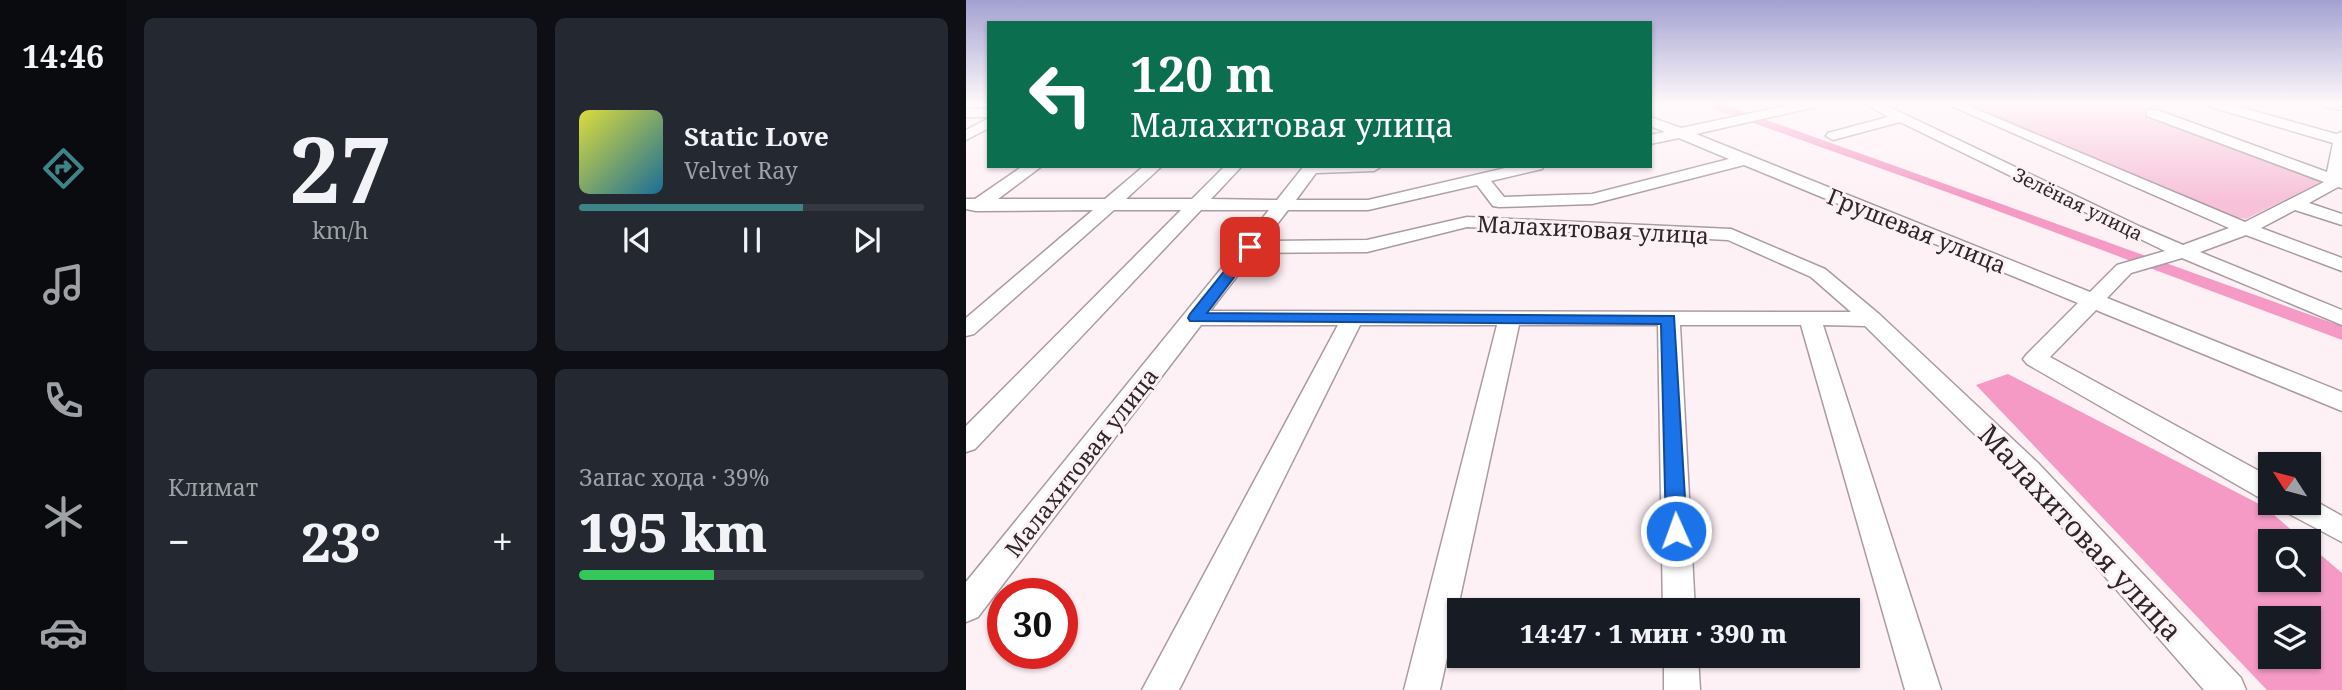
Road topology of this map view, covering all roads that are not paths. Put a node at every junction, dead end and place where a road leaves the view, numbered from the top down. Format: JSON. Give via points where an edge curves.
{"nodes":[{"id":1,"x":1686,"y":136,"type":"edge"},
{"id":2,"x":1938,"y":136,"type":"edge"},
{"id":3,"x":2031,"y":136,"type":"edge"},
{"id":4,"x":2215,"y":136,"type":"edge"},
{"id":5,"x":2342,"y":139,"type":"edge"},
{"id":6,"x":1744,"y":160,"type":"junction"},
{"id":7,"x":1031,"y":168,"type":"edge"},
{"id":8,"x":1152,"y":168,"type":"edge"},
{"id":9,"x":1232,"y":168,"type":"edge"},
{"id":10,"x":1311,"y":168,"type":"edge"},
{"id":11,"x":1528,"y":168,"type":"edge"},
{"id":12,"x":1481,"y":179,"type":"junction"},
{"id":13,"x":2337,"y":181,"type":"edge"},
{"id":14,"x":1499,"y":202,"type":"joint"},
{"id":15,"x":1109,"y":204,"type":"junction"},
{"id":16,"x":2294,"y":204,"type":"junction"},
{"id":17,"x":1195,"y":206,"type":"junction"},
{"id":18,"x":1283,"y":206,"type":"junction"},
{"id":19,"x":970,"y":207,"type":"edge"},
{"id":20,"x":2342,"y":220,"type":"edge"},
{"id":21,"x":2245,"y":229,"type":"junction"},
{"id":22,"x":1250,"y":247,"type":"junction"},
{"id":23,"x":2181,"y":252,"type":"junction"},
{"id":24,"x":2342,"y":265,"type":"edge"},
{"id":25,"x":2091,"y":301,"type":"junction"},
{"id":26,"x":1196,"y":318,"type":"junction"},
{"id":27,"x":1353,"y":318,"type":"junction"},
{"id":28,"x":2342,"y":318,"type":"edge"},
{"id":29,"x":1509,"y":319,"type":"junction"},
{"id":30,"x":1669,"y":319,"type":"junction"},
{"id":31,"x":1871,"y":319,"type":"junction"},
{"id":32,"x":1810,"y":320,"type":"junction"},
{"id":33,"x":966,"y":329,"type":"edge"},
{"id":34,"x":2342,"y":402,"type":"edge"},
{"id":35,"x":966,"y":442,"type":"edge"},
{"id":36,"x":2258,"y":483,"type":"edge"},
{"id":37,"x":2315,"y":515,"type":"edge"},
{"id":38,"x":2342,"y":530,"type":"edge"},
{"id":39,"x":1679,"y":598,"type":"edge"},
{"id":40,"x":966,"y":607,"type":"edge"},
{"id":41,"x":1681,"y":668,"type":"edge"},
{"id":42,"x":1160,"y":690,"type":"edge"},
{"id":43,"x":1422,"y":690,"type":"edge"},
{"id":44,"x":1682,"y":690,"type":"edge"},
{"id":45,"x":1923,"y":690,"type":"edge"},
{"id":46,"x":2228,"y":690,"type":"edge"}],
"edges":[{"from":1,"to":6,"type":"street","name":"Грушевая улица"},
{"from":2,"to":23,"type":"street","name":"Зелёная улица"},
{"from":3,"to":21,"type":"street"},
{"from":4,"to":13,"type":"street"},
{"from":5,"to":13,"type":"street"},
{"from":6,"to":14,"type":"street","via":[[1592,199]]},
{"from":6,"to":25,"type":"street","name":"Грушевая улица"},
{"from":7,"to":19,"type":"street"},
{"from":8,"to":15,"type":"street"},
{"from":9,"to":17,"type":"street"},
{"from":10,"to":18,"type":"street"},
{"from":11,"to":12,"type":"street"},
{"from":12,"to":14,"type":"street"},
{"from":12,"to":18,"type":"street","via":[[1368,205]]},
{"from":13,"to":16,"type":"street"},
{"from":15,"to":17,"type":"street"},
{"from":15,"to":19,"type":"street"},
{"from":15,"to":33,"type":"street"},
{"from":16,"to":20,"type":"street"},
{"from":16,"to":21,"type":"street"},
{"from":17,"to":18,"type":"street"},
{"from":17,"to":35,"type":"street"},
{"from":18,"to":22,"type":"street","name":"Малахитовая улица"},
{"from":21,"to":23,"type":"street"},
{"from":21,"to":24,"type":"street"},
{"from":22,"to":26,"type":"street","name":"Малахитовая улица"},
{"from":22,"to":31,"type":"street","name":"Малахитовая улица","via":[[1367,246],[1467,222],[1731,235],[1818,273]]},
{"from":23,"to":25,"type":"street","via":[[2124,269]]},
{"from":23,"to":28,"type":"street","name":"Зелёная улица"},
{"from":25,"to":34,"type":"street","name":"Грушевая улица"},
{"from":25,"to":36,"type":"street","via":[[2035,359]]},
{"from":26,"to":27,"type":"street"},
{"from":26,"to":40,"type":"street","name":"Малахитовая улица"},
{"from":27,"to":29,"type":"street"},
{"from":27,"to":42,"type":"street"},
{"from":29,"to":30,"type":"street"},
{"from":29,"to":43,"type":"street"},
{"from":30,"to":32,"type":"street"},
{"from":30,"to":39,"type":"street"},
{"from":31,"to":32,"type":"street"},
{"from":31,"to":46,"type":"street","name":"Малахитовая улица","via":[[2028,470]]},
{"from":32,"to":45,"type":"street"},
{"from":37,"to":38,"type":"street"},
{"from":41,"to":44,"type":"street"}]}
